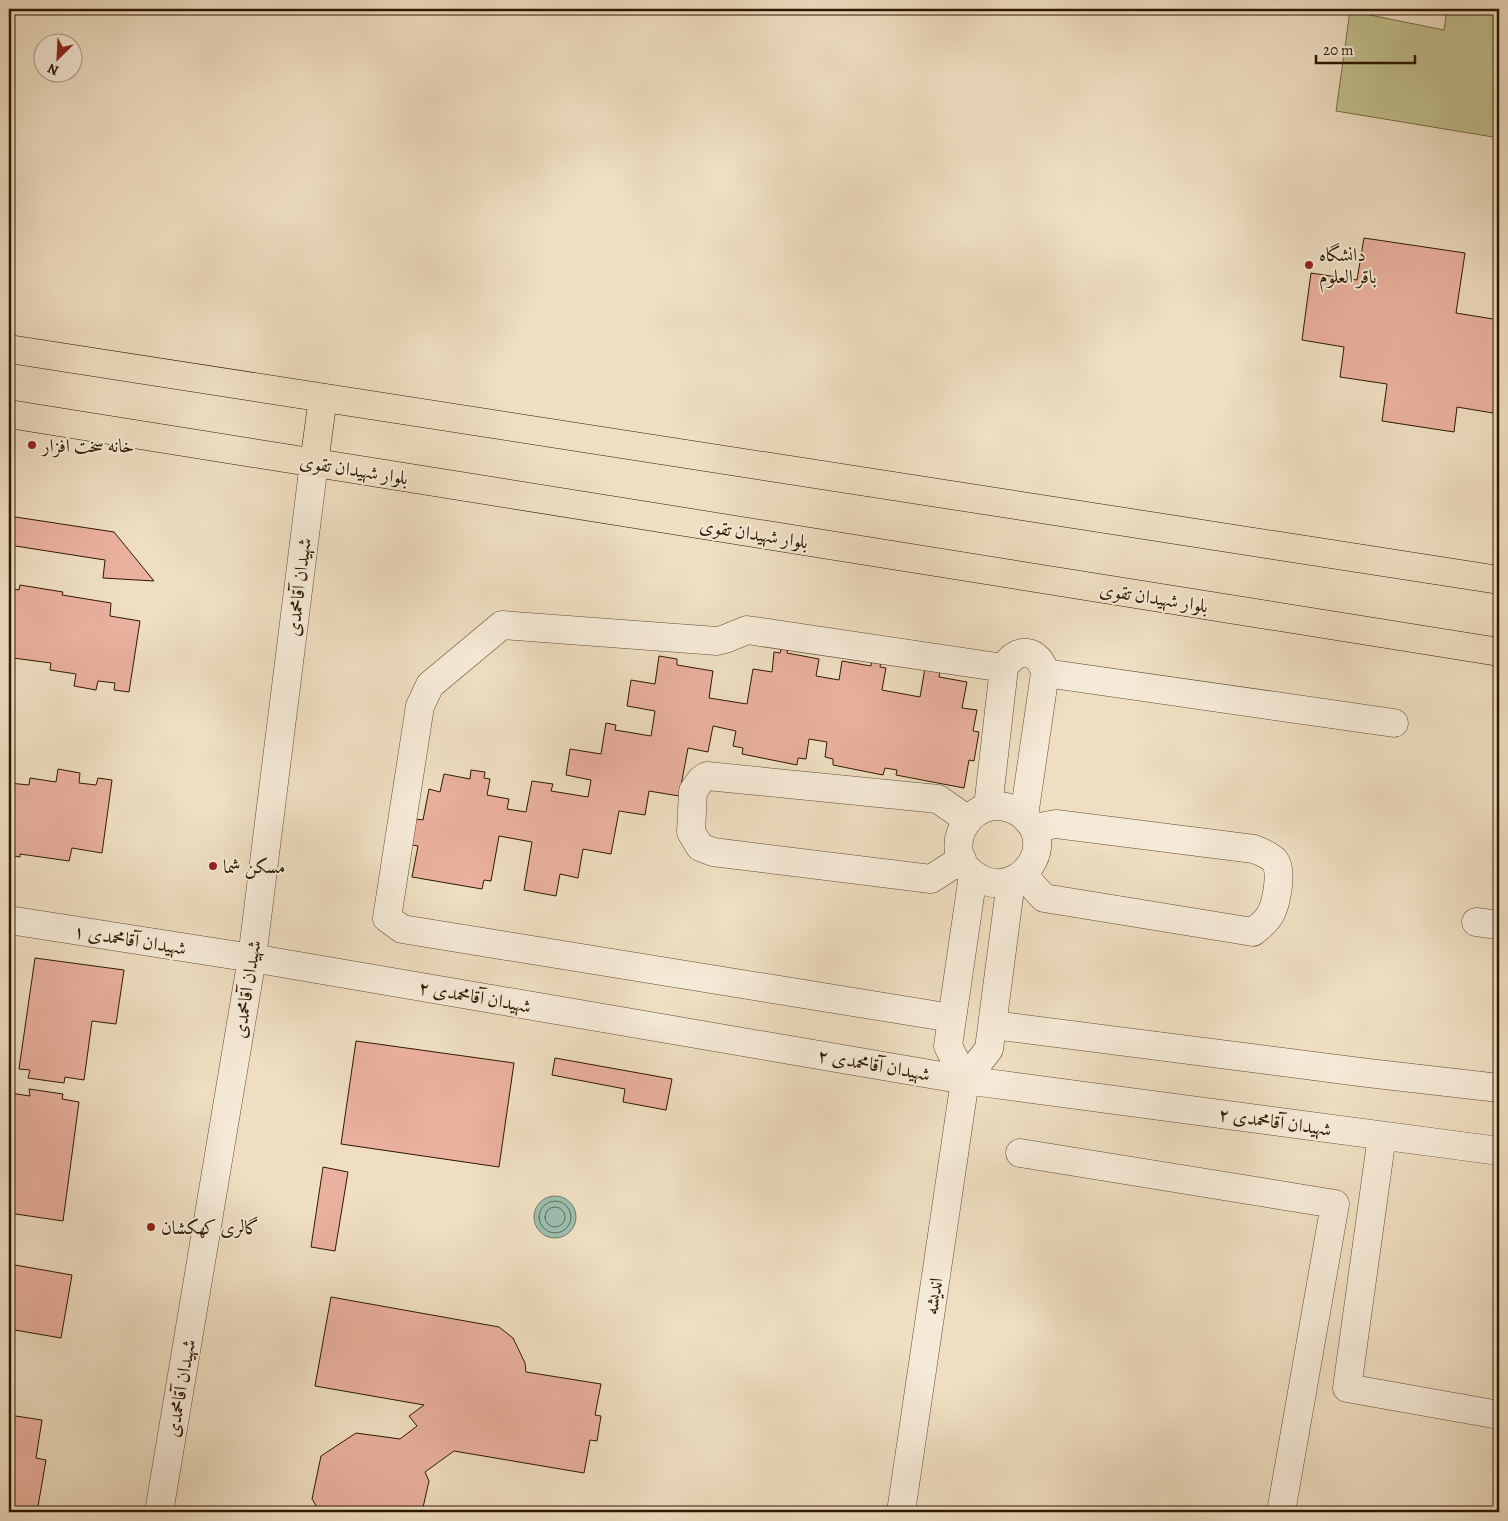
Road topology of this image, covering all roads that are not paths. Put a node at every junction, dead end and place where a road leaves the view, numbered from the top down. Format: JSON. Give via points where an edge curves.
{"nodes":[{"id":1,"x":9,"y":349,"type":"edge"},
{"id":2,"x":323,"y":398,"type":"junction"},
{"id":3,"x":9,"y":414,"type":"edge"},
{"id":4,"x":314,"y":463,"type":"junction"},
{"id":5,"x":1499,"y":580,"type":"edge"},
{"id":6,"x":1499,"y":652,"type":"edge"},
{"id":7,"x":1004,"y":668,"type":"junction"},
{"id":8,"x":1045,"y":673,"type":"junction"},
{"id":9,"x":1394,"y":723,"type":"dead end"},
{"id":10,"x":978,"y":814,"type":"junction"},
{"id":11,"x":1029,"y":822,"type":"junction"},
{"id":12,"x":967,"y":867,"type":"junction"},
{"id":13,"x":1017,"y":878,"type":"junction"},
{"id":14,"x":9,"y":920,"type":"edge"},
{"id":15,"x":252,"y":958,"type":"junction"},
{"id":16,"x":952,"y":1018,"type":"junction"},
{"id":17,"x":992,"y":1026,"type":"junction"},
{"id":18,"x":965,"y":1080,"type":"junction"},
{"id":19,"x":1499,"y":1088,"type":"edge"},
{"id":20,"x":1382,"y":1136,"type":"junction"},
{"id":21,"x":1499,"y":1151,"type":"edge"},
{"id":22,"x":1020,"y":1153,"type":"dead end"},
{"id":23,"x":1499,"y":1415,"type":"edge"},
{"id":24,"x":159,"y":1512,"type":"edge"},
{"id":25,"x":901,"y":1512,"type":"edge"},
{"id":26,"x":1281,"y":1512,"type":"edge"}],
"edges":[{"from":1,"to":2,"type":"main road"},
{"from":2,"to":4,"type":"main road"},
{"from":2,"to":5,"type":"main road"},
{"from":3,"to":4,"type":"main road","name":"بلوار شهیدان تقوی"},
{"from":4,"to":6,"type":"main road","name":"بلوار شهیدان تقوی"},
{"from":4,"to":15,"type":"street","name":"شهیدان آقامحمدی"},
{"from":7,"to":8,"type":"street","via":[[1015,655],[1031,654],[1038,658]]},
{"from":7,"to":10,"type":"street"},
{"from":7,"to":16,"type":"street","via":[[747,630],[717,641],[502,625],[430,685],[420,706],[387,918],[402,929]]},
{"from":8,"to":9,"type":"street"},
{"from":8,"to":11,"type":"street"},
{"from":10,"to":11,"type":"street","via":[[1007,807],[1016,810]]},
{"from":10,"to":12,"type":"street","via":[[959,838],[959,849]]},
{"from":10,"to":12,"type":"street","via":[[938,799],[707,776],[693,791],[691,832],[700,847],[713,852],[932,878]]},
{"from":11,"to":13,"type":"street","via":[[1036,840],[1036,853],[1031,865]]},
{"from":11,"to":13,"type":"street","via":[[1254,850],[1275,861],[1278,870],[1274,906],[1264,924],[1253,932],[1044,898]]},
{"from":12,"to":13,"type":"street","via":[[985,881],[998,884]]},
{"from":12,"to":16,"type":"street"},
{"from":13,"to":17,"type":"street"},
{"from":14,"to":15,"type":"street","name":"شهیدان آقامحمدی ۱"},
{"from":15,"to":18,"type":"street","name":"شهیدان آقامحمدی ۲"},
{"from":15,"to":24,"type":"street","name":"شهیدان آقامحمدی"},
{"from":16,"to":18,"type":"street","via":[[948,1046]]},
{"from":17,"to":18,"type":"street","via":[[989,1049]]},
{"from":17,"to":19,"type":"street"},
{"from":18,"to":20,"type":"street","name":"شهیدان آقامحمدی ۲"},
{"from":18,"to":25,"type":"street","name":"انديشه"},
{"from":20,"to":21,"type":"street","name":"شهیدان آقامحمدی ۲"},
{"from":20,"to":23,"type":"street","via":[[1347,1388]]},
{"from":22,"to":26,"type":"street","via":[[1335,1204]]}]}
